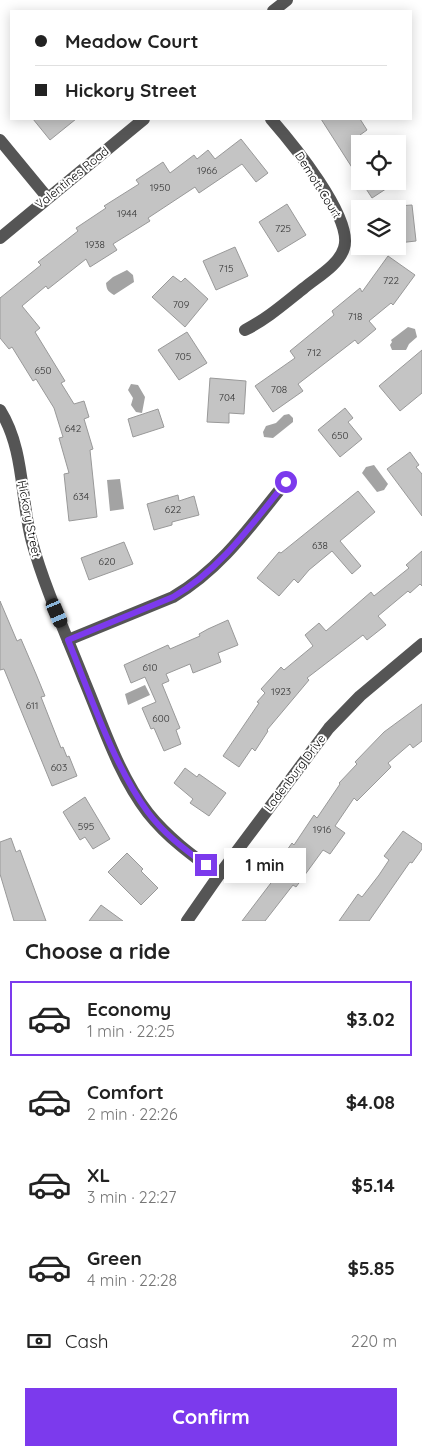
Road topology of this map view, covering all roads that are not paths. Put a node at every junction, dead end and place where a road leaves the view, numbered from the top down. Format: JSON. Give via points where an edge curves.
{"nodes":[{"id":1,"x":287,"y":0,"type":"edge"},
{"id":2,"x":274,"y":10,"type":"edge"},
{"id":3,"x":143,"y":120,"type":"edge"},
{"id":4,"x":272,"y":120,"type":"edge"},
{"id":5,"x":0,"y":140,"type":"edge"},
{"id":6,"x":47,"y":197,"type":"junction"},
{"id":7,"x":0,"y":238,"type":"edge"},
{"id":8,"x":245,"y":330,"type":"dead end"},
{"id":9,"x":0,"y":410,"type":"edge"},
{"id":10,"x":286,"y":482,"type":"dead end"},
{"id":11,"x":68,"y":640,"type":"junction"},
{"id":12,"x":422,"y":644,"type":"edge"},
{"id":13,"x":219,"y":875,"type":"junction"},
{"id":14,"x":187,"y":921,"type":"edge"}],
"edges":[{"from":1,"to":2,"type":"street"},
{"from":3,"to":6,"type":"street","name":"Valentines Road"},
{"from":4,"to":8,"type":"street","name":"Demott Court","via":[[306,162],[338,214],[346,238],[345,247],[333,264],[267,318]]},
{"from":5,"to":6,"type":"street"},
{"from":6,"to":7,"type":"street","name":"Valentines Road"},
{"from":9,"to":11,"type":"street","name":"Hickory Street","via":[[16,450],[32,541]]},
{"from":10,"to":11,"type":"street","via":[[224,559],[187,589]]},
{"from":11,"to":13,"type":"street","name":"Hickory Street","via":[[115,756],[138,797],[168,835]]},
{"from":12,"to":13,"type":"street","name":"Ladenburg Drive","via":[[360,696],[328,728]]},
{"from":13,"to":14,"type":"street","name":"Ladenburg Drive"}]}
